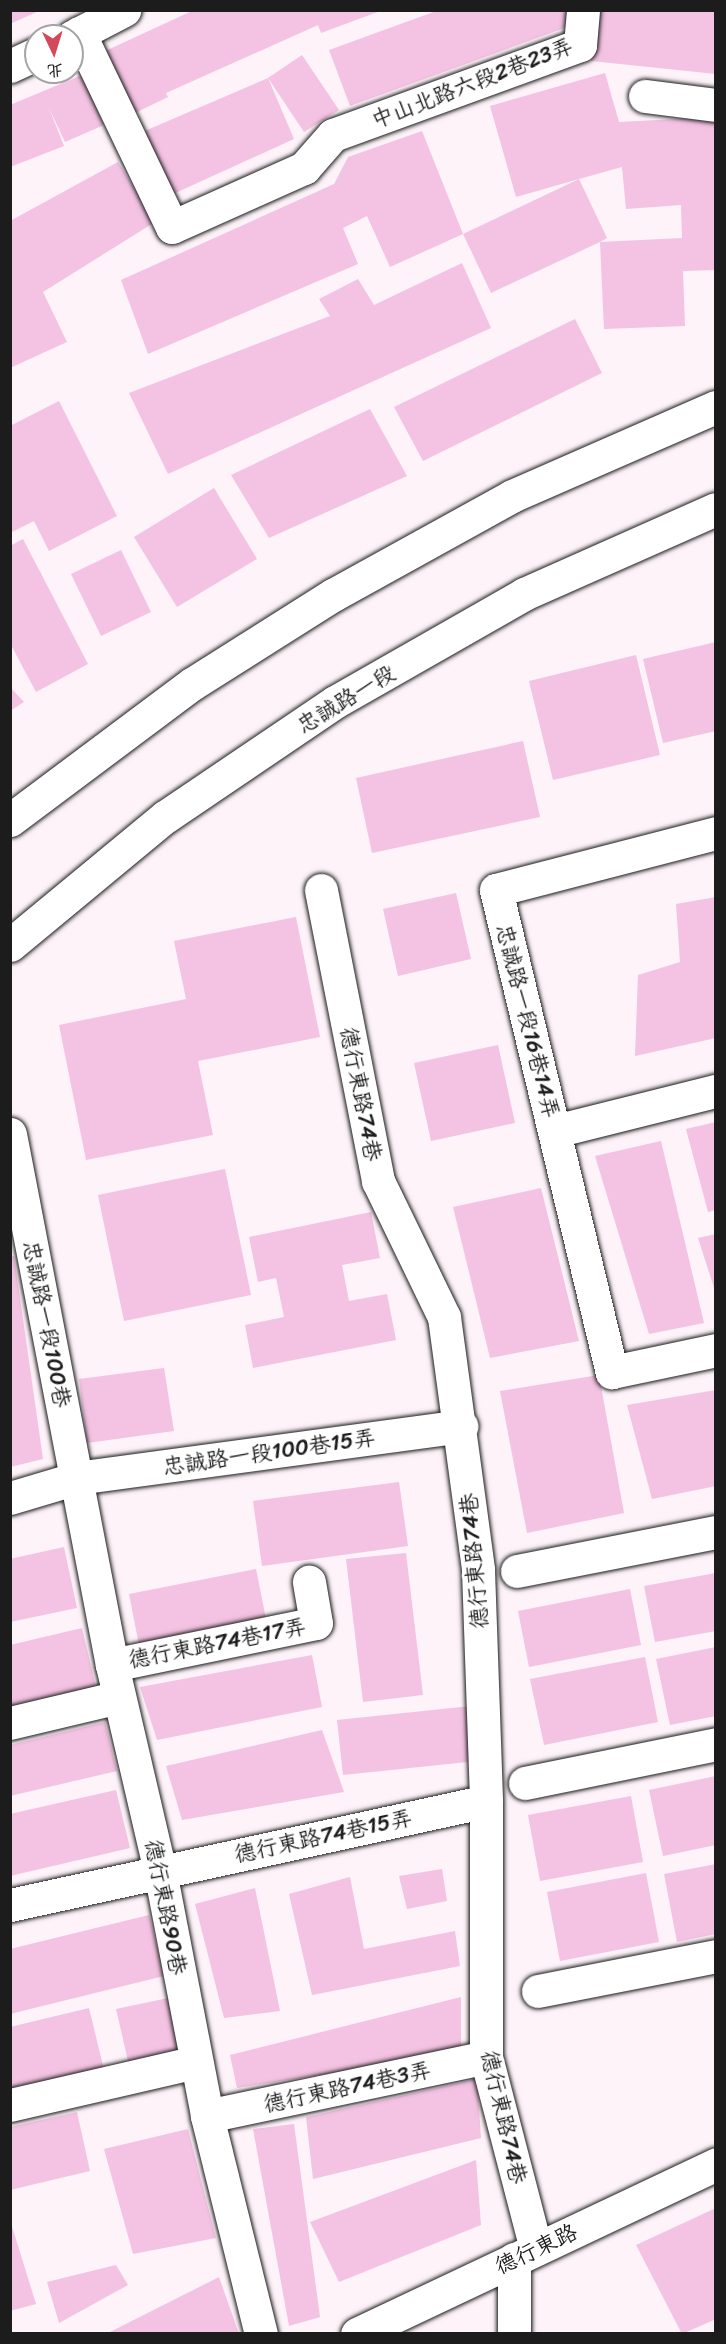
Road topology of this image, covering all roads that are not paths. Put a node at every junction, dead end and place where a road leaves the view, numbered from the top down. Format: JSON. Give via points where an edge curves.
{"nodes":[{"id":1,"x":124,"y":10,"type":"edge"},
{"id":2,"x":583,"y":10,"type":"edge"},
{"id":3,"x":84,"y":30,"type":"edge"},
{"id":4,"x":84,"y":53,"type":"edge"},
{"id":5,"x":24,"y":60,"type":"edge"},
{"id":6,"x":10,"y":66,"type":"edge"},
{"id":7,"x":645,"y":96,"type":"dead end"},
{"id":8,"x":716,"y":105,"type":"edge"},
{"id":9,"x":716,"y":407,"type":"edge"},
{"id":10,"x":716,"y":509,"type":"edge"},
{"id":11,"x":10,"y":820,"type":"edge"},
{"id":12,"x":716,"y":833,"type":"edge"},
{"id":13,"x":321,"y":890,"type":"dead end"},
{"id":14,"x":10,"y":945,"type":"edge"},
{"id":15,"x":716,"y":1091,"type":"edge"},
{"id":16,"x":555,"y":1131,"type":"junction"},
{"id":17,"x":10,"y":1134,"type":"edge"},
{"id":18,"x":716,"y":1350,"type":"edge"},
{"id":19,"x":461,"y":1426,"type":"junction"},
{"id":20,"x":77,"y":1478,"type":"junction"},
{"id":21,"x":10,"y":1498,"type":"edge"},
{"id":22,"x":716,"y":1532,"type":"edge"},
{"id":23,"x":517,"y":1571,"type":"dead end"},
{"id":24,"x":309,"y":1582,"type":"dead end"},
{"id":25,"x":112,"y":1665,"type":"junction"},
{"id":26,"x":119,"y":1697,"type":"junction"},
{"id":27,"x":10,"y":1723,"type":"edge"},
{"id":28,"x":716,"y":1744,"type":"edge"},
{"id":29,"x":525,"y":1783,"type":"dead end"},
{"id":30,"x":486,"y":1801,"type":"junction"},
{"id":31,"x":160,"y":1871,"type":"junction"},
{"id":32,"x":10,"y":1905,"type":"edge"},
{"id":33,"x":716,"y":1956,"type":"edge"},
{"id":34,"x":538,"y":1991,"type":"dead end"},
{"id":35,"x":486,"y":2057,"type":"junction"},
{"id":36,"x":196,"y":2062,"type":"junction"},
{"id":37,"x":10,"y":2105,"type":"edge"},
{"id":38,"x":207,"y":2116,"type":"junction"},
{"id":39,"x":716,"y":2164,"type":"edge"},
{"id":40,"x":525,"y":2254,"type":"junction"},
{"id":41,"x":261,"y":2334,"type":"edge"},
{"id":42,"x":357,"y":2334,"type":"edge"},
{"id":43,"x":514,"y":2334,"type":"edge"}],
"edges":[{"from":1,"to":3,"type":"street"},
{"from":2,"to":4,"type":"street","name":"中山北路六段2巷23弄","via":[[580,45],[333,135],[304,168],[172,227]]},
{"from":5,"to":6,"type":"street"},
{"from":7,"to":8,"type":"street"},
{"from":9,"to":11,"type":"street","via":[[512,496],[333,595],[192,684]]},
{"from":10,"to":14,"type":"street","name":"忠誠路一段","via":[[524,594],[335,702],[165,818]]},
{"from":12,"to":16,"type":"street","name":"忠誠路一段16巷14弄","via":[[496,890]]},
{"from":13,"to":19,"type":"street","name":"德行東路74巷","via":[[378,1181],[444,1317]]},
{"from":15,"to":16,"type":"street"},
{"from":16,"to":18,"type":"street","name":"忠誠路一段16巷14弄","via":[[612,1372]]},
{"from":17,"to":20,"type":"street","name":"忠誠路一段100巷"},
{"from":19,"to":20,"type":"street","name":"忠誠路一段100巷15弄"},
{"from":19,"to":30,"type":"street","name":"德行東路74巷","via":[[478,1570]]},
{"from":20,"to":21,"type":"street","name":"忠誠路一段100巷15弄"},
{"from":20,"to":25,"type":"street","name":"德行東路90巷"},
{"from":22,"to":23,"type":"street"},
{"from":24,"to":25,"type":"street","name":"德行東路74巷17弄","via":[[316,1623]]},
{"from":25,"to":26,"type":"street","name":"德行東路90巷"},
{"from":26,"to":27,"type":"street"},
{"from":26,"to":31,"type":"street","name":"德行東路90巷"},
{"from":28,"to":29,"type":"street"},
{"from":30,"to":31,"type":"street","name":"德行東路74巷15弄"},
{"from":30,"to":35,"type":"street","name":"德行東路74巷"},
{"from":31,"to":32,"type":"street","name":"德行東路74巷15弄"},
{"from":31,"to":36,"type":"street","name":"德行東路90巷"},
{"from":33,"to":34,"type":"street"},
{"from":35,"to":38,"type":"street","name":"德行東路74巷3弄"},
{"from":35,"to":40,"type":"street","name":"德行東路74巷"},
{"from":36,"to":37,"type":"street"},
{"from":36,"to":38,"type":"street","name":"德行東路90巷"},
{"from":38,"to":41,"type":"street","name":"德行東路90巷"},
{"from":39,"to":40,"type":"street","name":"德行東路"},
{"from":40,"to":42,"type":"street","name":"德行東路"},
{"from":40,"to":43,"type":"street","name":"德行東路74巷"}]}
